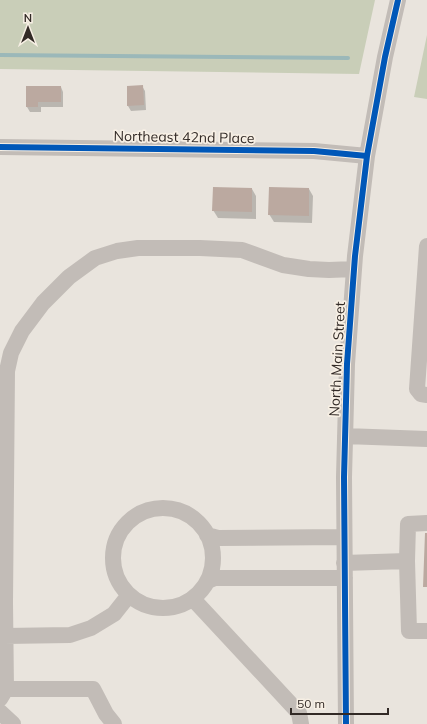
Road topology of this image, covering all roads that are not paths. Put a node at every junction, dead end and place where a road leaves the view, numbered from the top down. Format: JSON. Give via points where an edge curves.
{"nodes":[{"id":1,"x":398,"y":0,"type":"edge"},
{"id":2,"x":0,"y":147,"type":"edge"},
{"id":3,"x":367,"y":156,"type":"junction"},
{"id":4,"x":427,"y":246,"type":"edge"},
{"id":5,"x":354,"y":269,"type":"junction"},
{"id":6,"x":427,"y":395,"type":"edge"},
{"id":7,"x":345,"y":436,"type":"junction"},
{"id":8,"x":427,"y":439,"type":"edge"},
{"id":9,"x":427,"y":523,"type":"edge"},
{"id":10,"x":207,"y":535,"type":"junction"},
{"id":11,"x":344,"y":537,"type":"junction"},
{"id":12,"x":407,"y":561,"type":"junction"},
{"id":13,"x":344,"y":570,"type":"junction"},
{"id":14,"x":208,"y":581,"type":"junction"},
{"id":15,"x":129,"y":595,"type":"junction"},
{"id":16,"x":193,"y":599,"type":"junction"},
{"id":17,"x":427,"y":631,"type":"edge"},
{"id":18,"x":5,"y":636,"type":"junction"},
{"id":19,"x":3,"y":694,"type":"edge"},
{"id":20,"x":0,"y":712,"type":"edge"},
{"id":21,"x":13,"y":724,"type":"edge"},
{"id":22,"x":114,"y":724,"type":"edge"},
{"id":23,"x":301,"y":724,"type":"edge"},
{"id":24,"x":350,"y":724,"type":"edge"}],
"edges":[{"from":1,"to":3,"type":"street","name":"North Main Street"},
{"from":2,"to":3,"type":"street","name":"Northeast 42nd Place","via":[[314,151]]},
{"from":3,"to":5,"type":"street","name":"North Main Street"},
{"from":4,"to":6,"type":"street","via":[[416,389]]},
{"from":5,"to":7,"type":"street","name":"North Main Street"},
{"from":5,"to":18,"type":"street","via":[[328,270],[284,265],[242,250],[138,248],[116,251],[95,258],[69,277],[43,303],[22,331],[11,353],[7,371]]},
{"from":7,"to":8,"type":"street"},
{"from":7,"to":11,"type":"street","name":"North Main Street"},
{"from":9,"to":12,"type":"street","via":[[408,524]]},
{"from":10,"to":11,"type":"street","via":[[218,538]]},
{"from":10,"to":14,"type":"street","via":[[212,544],[214,558]]},
{"from":10,"to":15,"type":"street","via":[[195,519],[182,511],[152,509],[138,514],[125,524],[116,538],[113,554],[114,571],[120,586]]},
{"from":11,"to":13,"type":"street","name":"North Main Street"},
{"from":12,"to":13,"type":"street"},
{"from":12,"to":17,"type":"street","via":[[409,631]]},
{"from":13,"to":14,"type":"street","via":[[215,578]]},
{"from":13,"to":24,"type":"street","name":"North Main Street"},
{"from":14,"to":16,"type":"street"},
{"from":15,"to":16,"type":"street","via":[[146,606],[162,609],[178,606]]},
{"from":15,"to":18,"type":"street","via":[[114,614],[91,628],[70,635]]},
{"from":16,"to":23,"type":"street","via":[[299,714]]},
{"from":18,"to":19,"type":"street"},
{"from":19,"to":22,"type":"street","via":[[93,689]]},
{"from":20,"to":21,"type":"street"}]}
